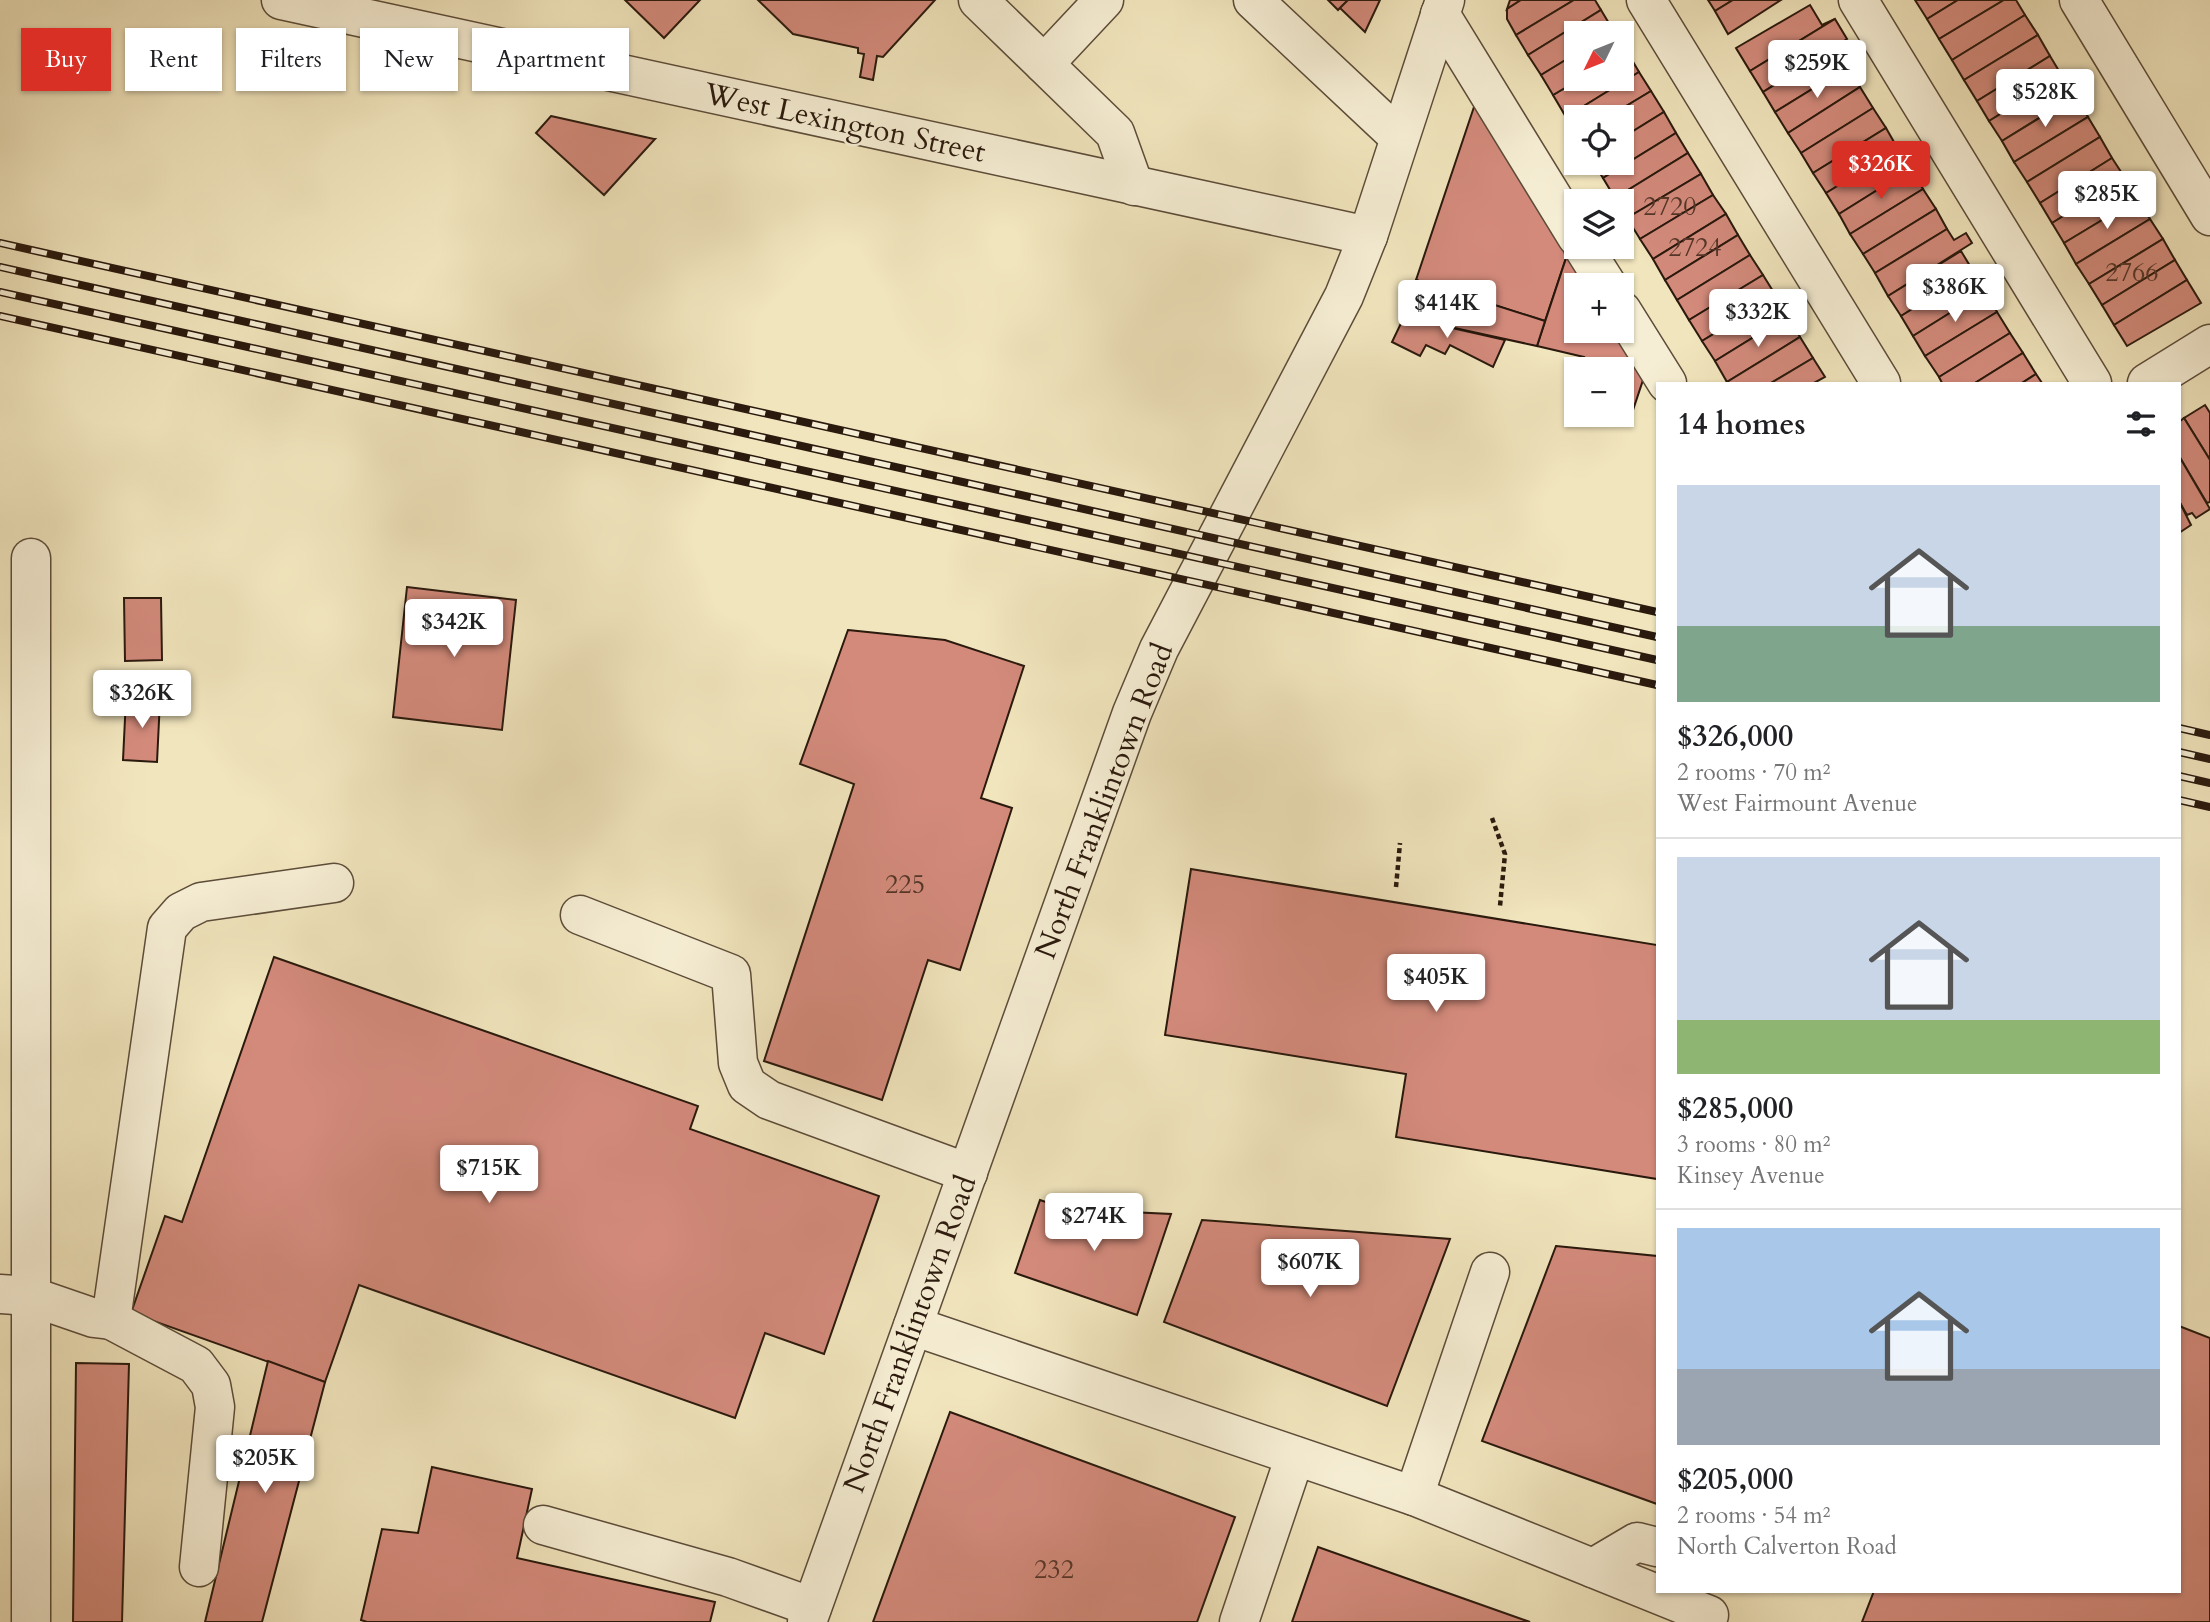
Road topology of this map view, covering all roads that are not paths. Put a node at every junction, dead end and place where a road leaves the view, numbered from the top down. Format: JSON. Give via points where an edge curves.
{"nodes":[{"id":1,"x":281,"y":0,"type":"edge"},
{"id":2,"x":978,"y":0,"type":"edge"},
{"id":3,"x":1104,"y":0,"type":"edge"},
{"id":4,"x":1252,"y":0,"type":"edge"},
{"id":5,"x":1646,"y":0,"type":"edge"},
{"id":6,"x":1858,"y":0,"type":"edge"},
{"id":7,"x":2080,"y":0,"type":"edge"},
{"id":8,"x":1442,"y":7,"type":"edge"},
{"id":9,"x":1044,"y":64,"type":"junction"},
{"id":10,"x":1399,"y":137,"type":"junction"},
{"id":11,"x":1134,"y":186,"type":"junction"},
{"id":12,"x":1564,"y":215,"type":"edge"},
{"id":13,"x":2210,"y":216,"type":"edge"},
{"id":14,"x":1368,"y":236,"type":"junction"},
{"id":15,"x":1634,"y":330,"type":"edge"},
{"id":16,"x":2210,"y":344,"type":"edge"},
{"id":17,"x":1666,"y":382,"type":"edge"},
{"id":18,"x":1880,"y":382,"type":"edge"},
{"id":19,"x":2091,"y":382,"type":"edge"},
{"id":20,"x":2149,"y":382,"type":"edge"},
{"id":21,"x":31,"y":558,"type":"dead end"},
{"id":22,"x":334,"y":883,"type":"dead end"},
{"id":23,"x":580,"y":915,"type":"dead end"},
{"id":24,"x":968,"y":1173,"type":"junction"},
{"id":25,"x":1490,"y":1272,"type":"dead end"},
{"id":26,"x":15,"y":1295,"type":"edge"},
{"id":27,"x":111,"y":1320,"type":"junction"},
{"id":28,"x":913,"y":1326,"type":"junction"},
{"id":29,"x":1295,"y":1456,"type":"junction"},
{"id":30,"x":1414,"y":1496,"type":"junction"},
{"id":31,"x":543,"y":1525,"type":"dead end"},
{"id":32,"x":1656,"y":1547,"type":"edge"},
{"id":33,"x":199,"y":1567,"type":"dead end"},
{"id":34,"x":1593,"y":1568,"type":"junction"},
{"id":35,"x":810,"y":1614,"type":"edge"},
{"id":36,"x":31,"y":1622,"type":"edge"},
{"id":37,"x":1239,"y":1622,"type":"edge"},
{"id":38,"x":1706,"y":1622,"type":"edge"}],
"edges":[{"from":1,"to":11,"type":"street","name":"West Lexington Street"},
{"from":2,"to":9,"type":"street"},
{"from":3,"to":9,"type":"street"},
{"from":4,"to":10,"type":"street"},
{"from":5,"to":18,"type":"street"},
{"from":6,"to":19,"type":"street"},
{"from":7,"to":13,"type":"street"},
{"from":8,"to":10,"type":"street","name":"North Franklintown Road"},
{"from":8,"to":12,"type":"street"},
{"from":9,"to":11,"type":"street","via":[[1115,133]]},
{"from":10,"to":14,"type":"street","name":"North Franklintown Road"},
{"from":11,"to":14,"type":"street","name":"West Lexington Street"},
{"from":14,"to":24,"type":"street","name":"North Franklintown Road","via":[[1344,296],[1158,649],[1112,764]]},
{"from":15,"to":17,"type":"street"},
{"from":16,"to":20,"type":"street"},
{"from":21,"to":26,"type":"street"},
{"from":22,"to":27,"type":"street","via":[[201,902],[181,912],[167,929]]},
{"from":23,"to":24,"type":"street","via":[[731,974],[738,1063],[747,1085],[769,1100]]},
{"from":24,"to":28,"type":"street","name":"North Franklintown Road"},
{"from":25,"to":30,"type":"street"},
{"from":26,"to":27,"type":"street"},
{"from":26,"to":36,"type":"street"},
{"from":27,"to":33,"type":"street","via":[[195,1365],[211,1385],[215,1407]]},
{"from":28,"to":29,"type":"street"},
{"from":28,"to":35,"type":"street","name":"North Franklintown Road"},
{"from":29,"to":30,"type":"street"},
{"from":29,"to":37,"type":"street"},
{"from":30,"to":34,"type":"street"},
{"from":31,"to":35,"type":"street","via":[[728,1577]]},
{"from":32,"to":34,"type":"street","via":[[1637,1542]]},
{"from":34,"to":38,"type":"street","via":[[1709,1615]]}]}
